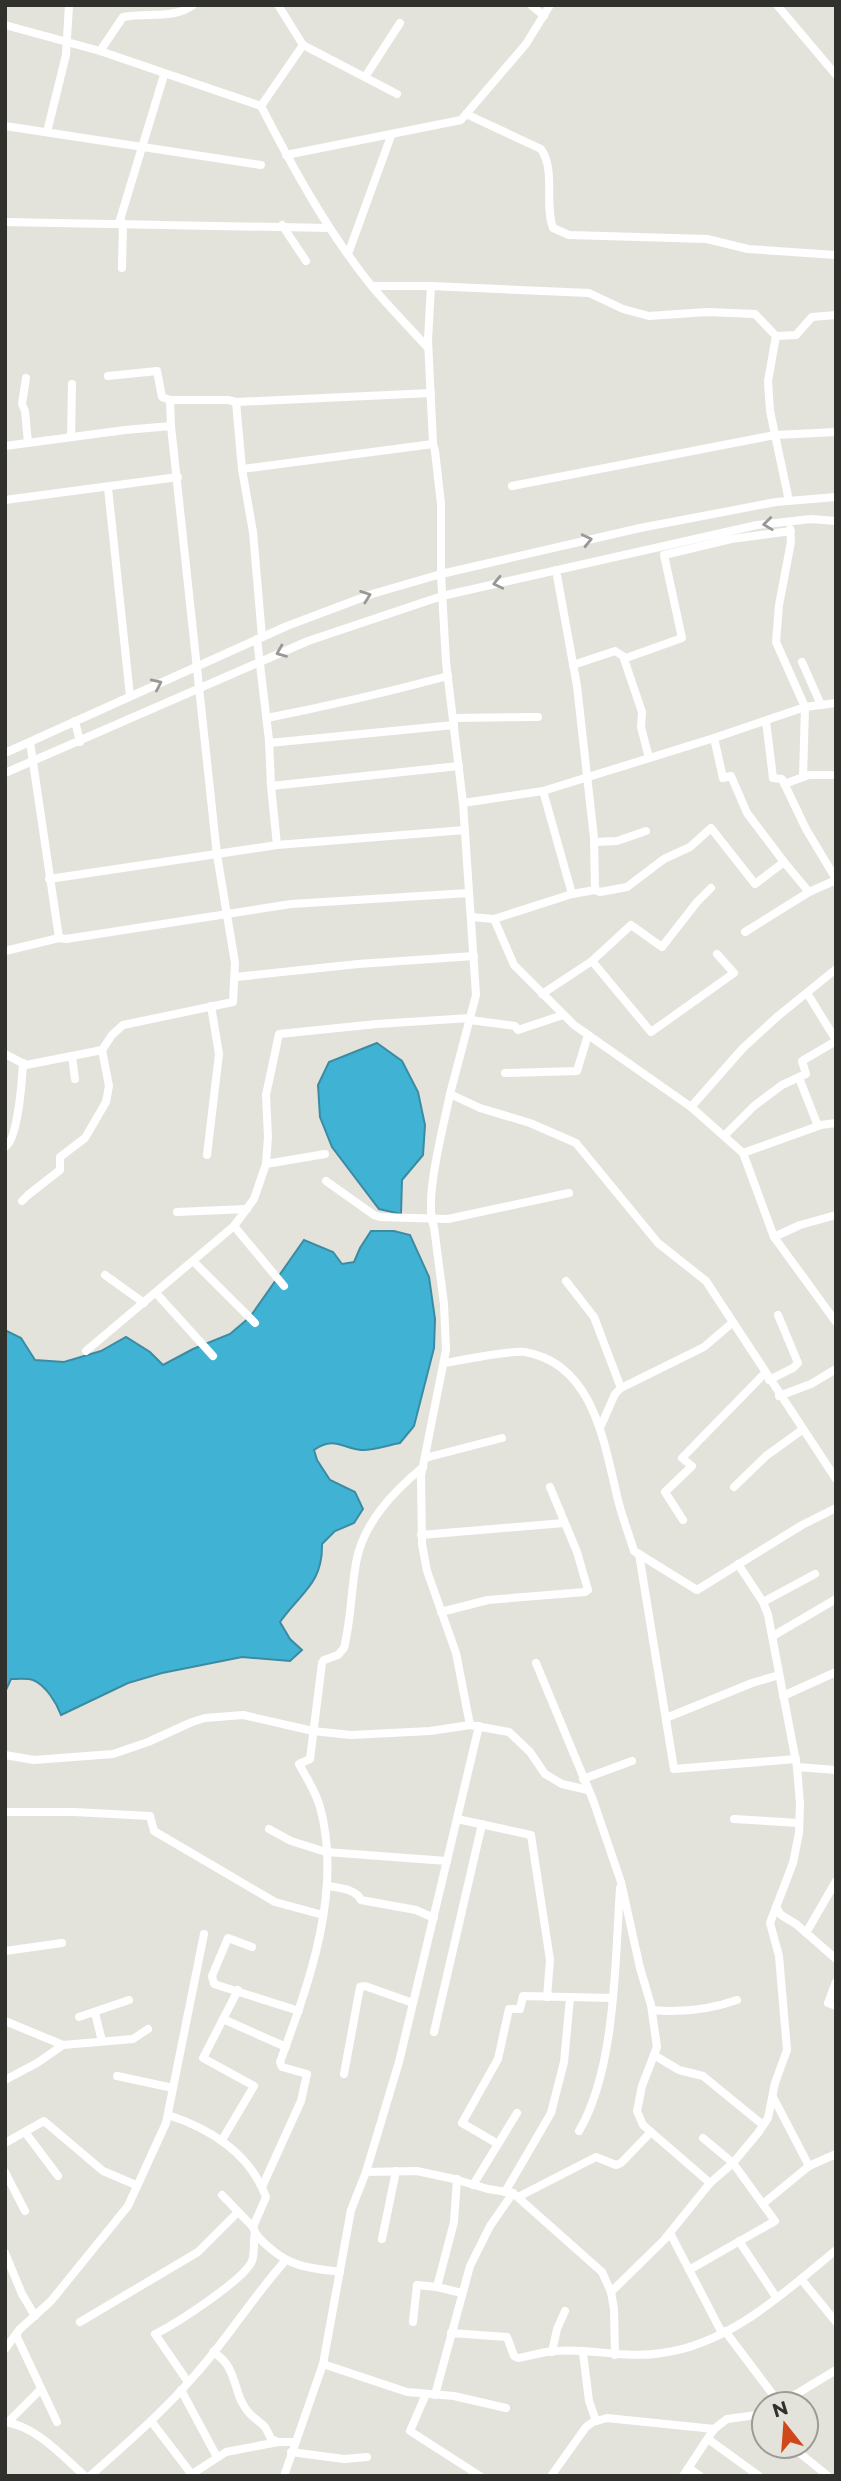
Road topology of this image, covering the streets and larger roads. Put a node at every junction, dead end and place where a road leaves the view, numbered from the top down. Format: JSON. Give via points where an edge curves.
{"nodes":[{"id":1,"x":69,"y":5,"type":"edge"},
{"id":2,"x":130,"y":5,"type":"edge"},
{"id":3,"x":193,"y":5,"type":"edge"},
{"id":4,"x":530,"y":5,"type":"edge"},
{"id":5,"x":550,"y":5,"type":"edge"},
{"id":6,"x":777,"y":5,"type":"edge"},
{"id":7,"x":282,"y":7,"type":"edge"},
{"id":8,"x":128,"y":16,"type":"junction"},
{"id":9,"x":544,"y":16,"type":"junction"},
{"id":10,"x":400,"y":23,"type":"dead end"},
{"id":11,"x":5,"y":25,"type":"edge"},
{"id":12,"x":66,"y":43,"type":"junction"},
{"id":13,"x":303,"y":45,"type":"junction"},
{"id":14,"x":100,"y":51,"type":"junction"},
{"id":15,"x":164,"y":75,"type":"junction"},
{"id":16,"x":836,"y":75,"type":"edge"},
{"id":17,"x":365,"y":77,"type":"junction"},
{"id":18,"x":397,"y":94,"type":"dead end"},
{"id":19,"x":261,"y":106,"type":"junction"},
{"id":20,"x":466,"y":114,"type":"junction"},
{"id":21,"x":5,"y":126,"type":"edge"},
{"id":22,"x":47,"y":132,"type":"junction"},
{"id":23,"x":391,"y":136,"type":"junction"},
{"id":24,"x":140,"y":147,"type":"junction"},
{"id":25,"x":286,"y":155,"type":"junction"},
{"id":26,"x":261,"y":165,"type":"dead end"},
{"id":27,"x":5,"y":222,"type":"edge"},
{"id":28,"x":121,"y":223,"type":"junction"},
{"id":29,"x":282,"y":225,"type":"junction"},
{"id":30,"x":329,"y":228,"type":"junction"},
{"id":31,"x":348,"y":254,"type":"junction"},
{"id":32,"x":836,"y":255,"type":"edge"},
{"id":33,"x":306,"y":261,"type":"dead end"},
{"id":34,"x":122,"y":268,"type":"dead end"},
{"id":35,"x":372,"y":286,"type":"junction"},
{"id":36,"x":431,"y":286,"type":"junction"},
{"id":37,"x":836,"y":315,"type":"edge"},
{"id":38,"x":776,"y":336,"type":"junction"},
{"id":39,"x":428,"y":348,"type":"junction"},
{"id":40,"x":108,"y":376,"type":"dead end"},
{"id":41,"x":26,"y":378,"type":"dead end"},
{"id":42,"x":72,"y":384,"type":"dead end"},
{"id":43,"x":431,"y":393,"type":"junction"},
{"id":44,"x":170,"y":400,"type":"junction"},
{"id":45,"x":236,"y":402,"type":"junction"},
{"id":46,"x":171,"y":426,"type":"junction"},
{"id":47,"x":836,"y":432,"type":"edge"},
{"id":48,"x":775,"y":435,"type":"junction"},
{"id":49,"x":71,"y":437,"type":"junction"},
{"id":50,"x":28,"y":443,"type":"junction"},
{"id":51,"x":433,"y":444,"type":"junction"},
{"id":52,"x":5,"y":446,"type":"edge"},
{"id":53,"x":242,"y":469,"type":"junction"},
{"id":54,"x":178,"y":477,"type":"junction"},
{"id":55,"x":512,"y":486,"type":"dead end"},
{"id":56,"x":108,"y":488,"type":"junction"},
{"id":57,"x":836,"y":497,"type":"edge"},
{"id":58,"x":5,"y":500,"type":"edge"},
{"id":59,"x":789,"y":501,"type":"junction"},
{"id":60,"x":836,"y":521,"type":"edge"},
{"id":61,"x":790,"y":526,"type":"junction"},
{"id":62,"x":556,"y":570,"type":"junction"},
{"id":63,"x":441,"y":574,"type":"junction"},
{"id":64,"x":442,"y":597,"type":"junction"},
{"id":65,"x":260,"y":638,"type":"junction"},
{"id":66,"x":624,"y":659,"type":"junction"},
{"id":67,"x":259,"y":661,"type":"junction"},
{"id":68,"x":802,"y":662,"type":"dead end"},
{"id":69,"x":198,"y":665,"type":"junction"},
{"id":70,"x":573,"y":665,"type":"junction"},
{"id":71,"x":448,"y":677,"type":"junction"},
{"id":72,"x":200,"y":687,"type":"junction"},
{"id":73,"x":130,"y":696,"type":"junction"},
{"id":74,"x":836,"y":702,"type":"edge"},
{"id":75,"x":821,"y":705,"type":"junction"},
{"id":76,"x":805,"y":708,"type":"junction"},
{"id":77,"x":538,"y":717,"type":"dead end"},
{"id":78,"x":267,"y":718,"type":"junction"},
{"id":79,"x":75,"y":721,"type":"junction"},
{"id":80,"x":766,"y":721,"type":"junction"},
{"id":81,"x":453,"y":722,"type":"junction"},
{"id":82,"x":714,"y":738,"type":"junction"},
{"id":83,"x":30,"y":742,"type":"junction"},
{"id":84,"x":80,"y":742,"type":"junction"},
{"id":85,"x":270,"y":743,"type":"junction"},
{"id":86,"x":5,"y":753,"type":"edge"},
{"id":87,"x":649,"y":758,"type":"junction"},
{"id":88,"x":32,"y":761,"type":"junction"},
{"id":89,"x":459,"y":766,"type":"junction"},
{"id":90,"x":5,"y":773,"type":"edge"},
{"id":91,"x":831,"y":775,"type":"dead end"},
{"id":92,"x":803,"y":777,"type":"junction"},
{"id":93,"x":586,"y":778,"type":"junction"},
{"id":94,"x":784,"y":784,"type":"junction"},
{"id":95,"x":271,"y":786,"type":"junction"},
{"id":96,"x":543,"y":791,"type":"junction"},
{"id":97,"x":463,"y":803,"type":"junction"},
{"id":98,"x":465,"y":830,"type":"junction"},
{"id":99,"x":646,"y":831,"type":"dead end"},
{"id":100,"x":594,"y":842,"type":"junction"},
{"id":101,"x":277,"y":845,"type":"junction"},
{"id":102,"x":216,"y":855,"type":"junction"},
{"id":103,"x":784,"y":862,"type":"junction"},
{"id":104,"x":49,"y":878,"type":"junction"},
{"id":105,"x":836,"y":879,"type":"edge"},
{"id":106,"x":711,"y":888,"type":"dead end"},
{"id":107,"x":595,"y":890,"type":"junction"},
{"id":108,"x":810,"y":892,"type":"junction"},
{"id":109,"x":469,"y":893,"type":"junction"},
{"id":110,"x":572,"y":894,"type":"junction"},
{"id":111,"x":225,"y":916,"type":"junction"},
{"id":112,"x":471,"y":917,"type":"junction"},
{"id":113,"x":494,"y":919,"type":"junction"},
{"id":114,"x":745,"y":932,"type":"dead end"},
{"id":115,"x":59,"y":938,"type":"junction"},
{"id":116,"x":5,"y":951,"type":"edge"},
{"id":117,"x":716,"y":954,"type":"dead end"},
{"id":118,"x":474,"y":956,"type":"junction"},
{"id":119,"x":592,"y":961,"type":"junction"},
{"id":120,"x":836,"y":969,"type":"edge"},
{"id":121,"x":236,"y":977,"type":"junction"},
{"id":122,"x":807,"y":993,"type":"junction"},
{"id":123,"x":542,"y":994,"type":"junction"},
{"id":124,"x":211,"y":1006,"type":"junction"},
{"id":125,"x":563,"y":1015,"type":"junction"},
{"id":126,"x":470,"y":1019,"type":"junction"},
{"id":127,"x":588,"y":1035,"type":"junction"},
{"id":128,"x":836,"y":1040,"type":"edge"},
{"id":129,"x":102,"y":1050,"type":"junction"},
{"id":130,"x":5,"y":1054,"type":"edge"},
{"id":131,"x":72,"y":1056,"type":"junction"},
{"id":132,"x":23,"y":1063,"type":"junction"},
{"id":133,"x":505,"y":1073,"type":"dead end"},
{"id":134,"x":799,"y":1078,"type":"junction"},
{"id":135,"x":75,"y":1079,"type":"dead end"},
{"id":136,"x":450,"y":1094,"type":"junction"},
{"id":137,"x":691,"y":1107,"type":"junction"},
{"id":138,"x":836,"y":1122,"type":"edge"},
{"id":139,"x":818,"y":1126,"type":"junction"},
{"id":140,"x":724,"y":1136,"type":"junction"},
{"id":141,"x":5,"y":1147,"type":"edge"},
{"id":142,"x":743,"y":1153,"type":"junction"},
{"id":143,"x":325,"y":1154,"type":"dead end"},
{"id":144,"x":206,"y":1155,"type":"dead end"},
{"id":145,"x":266,"y":1164,"type":"junction"},
{"id":146,"x":326,"y":1181,"type":"dead end"},
{"id":147,"x":569,"y":1193,"type":"dead end"},
{"id":148,"x":22,"y":1201,"type":"dead end"},
{"id":149,"x":247,"y":1209,"type":"junction"},
{"id":150,"x":177,"y":1212,"type":"dead end"},
{"id":151,"x":836,"y":1215,"type":"edge"},
{"id":152,"x":430,"y":1219,"type":"junction"},
{"id":153,"x":234,"y":1226,"type":"junction"},
{"id":154,"x":774,"y":1237,"type":"junction"},
{"id":155,"x":193,"y":1261,"type":"junction"},
{"id":156,"x":105,"y":1275,"type":"dead end"},
{"id":157,"x":566,"y":1281,"type":"dead end"},
{"id":158,"x":284,"y":1286,"type":"dead end"},
{"id":159,"x":156,"y":1293,"type":"junction"},
{"id":160,"x":144,"y":1303,"type":"junction"},
{"id":161,"x":778,"y":1315,"type":"dead end"},
{"id":162,"x":836,"y":1322,"type":"edge"},
{"id":163,"x":255,"y":1323,"type":"dead end"},
{"id":164,"x":732,"y":1323,"type":"junction"},
{"id":165,"x":86,"y":1351,"type":"dead end"},
{"id":166,"x":213,"y":1356,"type":"dead end"},
{"id":167,"x":445,"y":1363,"type":"junction"},
{"id":168,"x":836,"y":1369,"type":"edge"},
{"id":169,"x":767,"y":1376,"type":"junction"},
{"id":170,"x":621,"y":1388,"type":"junction"},
{"id":171,"x":779,"y":1396,"type":"junction"},
{"id":172,"x":600,"y":1428,"type":"junction"},
{"id":173,"x":802,"y":1430,"type":"junction"},
{"id":174,"x":502,"y":1438,"type":"dead end"},
{"id":175,"x":424,"y":1463,"type":"junction"},
{"id":176,"x":836,"y":1479,"type":"edge"},
{"id":177,"x":550,"y":1487,"type":"dead end"},
{"id":178,"x":734,"y":1487,"type":"dead end"},
{"id":179,"x":836,"y":1508,"type":"edge"},
{"id":180,"x":683,"y":1520,"type":"dead end"},
{"id":181,"x":564,"y":1524,"type":"junction"},
{"id":182,"x":422,"y":1535,"type":"junction"},
{"id":183,"x":639,"y":1554,"type":"junction"},
{"id":184,"x":738,"y":1564,"type":"junction"},
{"id":185,"x":815,"y":1574,"type":"dead end"},
{"id":186,"x":836,"y":1599,"type":"edge"},
{"id":187,"x":763,"y":1602,"type":"junction"},
{"id":188,"x":441,"y":1612,"type":"junction"},
{"id":189,"x":773,"y":1636,"type":"junction"},
{"id":190,"x":536,"y":1663,"type":"dead end"},
{"id":191,"x":836,"y":1672,"type":"edge"},
{"id":192,"x":779,"y":1675,"type":"junction"},
{"id":193,"x":783,"y":1696,"type":"junction"},
{"id":194,"x":666,"y":1718,"type":"junction"},
{"id":195,"x":475,"y":1725,"type":"junction"},
{"id":196,"x":313,"y":1731,"type":"junction"},
{"id":197,"x":5,"y":1755,"type":"edge"},
{"id":198,"x":632,"y":1761,"type":"dead end"},
{"id":199,"x":796,"y":1763,"type":"junction"},
{"id":200,"x":836,"y":1770,"type":"edge"},
{"id":201,"x":583,"y":1779,"type":"junction"},
{"id":202,"x":588,"y":1790,"type":"junction"},
{"id":203,"x":6,"y":1812,"type":"edge"},
{"id":204,"x":457,"y":1819,"type":"junction"},
{"id":205,"x":734,"y":1819,"type":"dead end"},
{"id":206,"x":799,"y":1823,"type":"junction"},
{"id":207,"x":482,"y":1824,"type":"junction"},
{"id":208,"x":269,"y":1829,"type":"dead end"},
{"id":209,"x":327,"y":1852,"type":"junction"},
{"id":210,"x":447,"y":1861,"type":"junction"},
{"id":211,"x":836,"y":1881,"type":"edge"},
{"id":212,"x":621,"y":1882,"type":"junction"},
{"id":213,"x":328,"y":1885,"type":"junction"},
{"id":214,"x":776,"y":1907,"type":"junction"},
{"id":215,"x":323,"y":1915,"type":"junction"},
{"id":216,"x":433,"y":1918,"type":"junction"},
{"id":217,"x":806,"y":1933,"type":"junction"},
{"id":218,"x":204,"y":1934,"type":"dead end"},
{"id":219,"x":62,"y":1943,"type":"dead end"},
{"id":220,"x":252,"y":1947,"type":"dead end"},
{"id":221,"x":5,"y":1951,"type":"edge"},
{"id":222,"x":836,"y":1959,"type":"edge"},
{"id":223,"x":836,"y":1982,"type":"edge"},
{"id":224,"x":238,"y":1990,"type":"junction"},
{"id":225,"x":547,"y":1997,"type":"junction"},
{"id":226,"x":570,"y":1998,"type":"junction"},
{"id":227,"x":612,"y":1998,"type":"junction"},
{"id":228,"x":129,"y":2000,"type":"dead end"},
{"id":229,"x":737,"y":2000,"type":"dead end"},
{"id":230,"x":413,"y":2003,"type":"junction"},
{"id":231,"x":836,"y":2006,"type":"edge"},
{"id":232,"x":652,"y":2010,"type":"junction"},
{"id":233,"x":299,"y":2011,"type":"junction"},
{"id":234,"x":95,"y":2013,"type":"junction"},
{"id":235,"x":79,"y":2017,"type":"dead end"},
{"id":236,"x":223,"y":2019,"type":"junction"},
{"id":237,"x":5,"y":2021,"type":"edge"},
{"id":238,"x":148,"y":2029,"type":"dead end"},
{"id":239,"x":434,"y":2032,"type":"dead end"},
{"id":240,"x":102,"y":2040,"type":"junction"},
{"id":241,"x":63,"y":2045,"type":"junction"},
{"id":242,"x":286,"y":2047,"type":"junction"},
{"id":243,"x":654,"y":2055,"type":"junction"},
{"id":244,"x":344,"y":2074,"type":"dead end"},
{"id":245,"x":117,"y":2076,"type":"dead end"},
{"id":246,"x":5,"y":2080,"type":"edge"},
{"id":247,"x":173,"y":2088,"type":"junction"},
{"id":248,"x":773,"y":2097,"type":"junction"},
{"id":249,"x":517,"y":2113,"type":"dead end"},
{"id":250,"x":168,"y":2115,"type":"junction"},
{"id":251,"x":763,"y":2125,"type":"junction"},
{"id":252,"x":579,"y":2131,"type":"dead end"},
{"id":253,"x":24,"y":2132,"type":"junction"},
{"id":254,"x":651,"y":2132,"type":"junction"},
{"id":255,"x":703,"y":2138,"type":"dead end"},
{"id":256,"x":222,"y":2140,"type":"junction"},
{"id":257,"x":5,"y":2143,"type":"edge"},
{"id":258,"x":498,"y":2144,"type":"junction"},
{"id":259,"x":836,"y":2154,"type":"edge"},
{"id":260,"x":733,"y":2163,"type":"junction"},
{"id":261,"x":809,"y":2166,"type":"junction"},
{"id":262,"x":396,"y":2171,"type":"junction"},
{"id":263,"x":5,"y":2172,"type":"edge"},
{"id":264,"x":366,"y":2172,"type":"junction"},
{"id":265,"x":58,"y":2176,"type":"dead end"},
{"id":266,"x":457,"y":2179,"type":"junction"},
{"id":267,"x":710,"y":2183,"type":"junction"},
{"id":268,"x":136,"y":2185,"type":"junction"},
{"id":269,"x":473,"y":2185,"type":"junction"},
{"id":270,"x":262,"y":2187,"type":"junction"},
{"id":271,"x":512,"y":2194,"type":"junction"},
{"id":272,"x":222,"y":2195,"type":"dead end"},
{"id":273,"x":764,"y":2203,"type":"junction"},
{"id":274,"x":25,"y":2211,"type":"dead end"},
{"id":275,"x":238,"y":2212,"type":"junction"},
{"id":276,"x":253,"y":2230,"type":"junction"},
{"id":277,"x":670,"y":2233,"type":"junction"},
{"id":278,"x":382,"y":2239,"type":"dead end"},
{"id":279,"x":739,"y":2241,"type":"junction"},
{"id":280,"x":836,"y":2250,"type":"edge"},
{"id":281,"x":5,"y":2253,"type":"edge"},
{"id":282,"x":285,"y":2261,"type":"junction"},
{"id":283,"x":689,"y":2270,"type":"junction"},
{"id":284,"x":340,"y":2272,"type":"junction"},
{"id":285,"x":801,"y":2279,"type":"junction"},
{"id":286,"x":437,"y":2287,"type":"junction"},
{"id":287,"x":611,"y":2292,"type":"junction"},
{"id":288,"x":462,"y":2293,"type":"junction"},
{"id":289,"x":776,"y":2297,"type":"junction"},
{"id":290,"x":565,"y":2311,"type":"dead end"},
{"id":291,"x":35,"y":2316,"type":"junction"},
{"id":292,"x":80,"y":2322,"type":"dead end"},
{"id":293,"x":413,"y":2322,"type":"dead end"},
{"id":294,"x":836,"y":2322,"type":"edge"},
{"id":295,"x":723,"y":2332,"type":"junction"},
{"id":296,"x":451,"y":2333,"type":"junction"},
{"id":297,"x":16,"y":2335,"type":"junction"},
{"id":298,"x":5,"y":2349,"type":"edge"},
{"id":299,"x":213,"y":2352,"type":"junction"},
{"id":300,"x":552,"y":2352,"type":"junction"},
{"id":301,"x":583,"y":2353,"type":"junction"},
{"id":302,"x":615,"y":2355,"type":"junction"},
{"id":303,"x":323,"y":2364,"type":"junction"},
{"id":304,"x":836,"y":2370,"type":"edge"},
{"id":305,"x":188,"y":2382,"type":"junction"},
{"id":306,"x":40,"y":2390,"type":"junction"},
{"id":307,"x":181,"y":2390,"type":"junction"},
{"id":308,"x":769,"y":2390,"type":"edge"},
{"id":309,"x":803,"y":2390,"type":"edge"},
{"id":310,"x":430,"y":2395,"type":"junction"},
{"id":311,"x":506,"y":2408,"type":"dead end"},
{"id":312,"x":750,"y":2416,"type":"edge"},
{"id":313,"x":151,"y":2421,"type":"junction"},
{"id":314,"x":596,"y":2421,"type":"junction"},
{"id":315,"x":6,"y":2422,"type":"edge"},
{"id":316,"x":57,"y":2422,"type":"dead end"},
{"id":317,"x":714,"y":2429,"type":"junction"},
{"id":318,"x":708,"y":2439,"type":"junction"},
{"id":319,"x":278,"y":2442,"type":"junction"},
{"id":320,"x":295,"y":2442,"type":"junction"},
{"id":321,"x":291,"y":2452,"type":"junction"},
{"id":322,"x":217,"y":2457,"type":"junction"},
{"id":323,"x":367,"y":2457,"type":"dead end"},
{"id":324,"x":808,"y":2460,"type":"edge"},
{"id":325,"x":686,"y":2472,"type":"edge"},
{"id":326,"x":192,"y":2475,"type":"edge"},
{"id":327,"x":88,"y":2476,"type":"edge"},
{"id":328,"x":284,"y":2476,"type":"edge"},
{"id":329,"x":481,"y":2476,"type":"edge"},
{"id":330,"x":551,"y":2476,"type":"edge"},
{"id":331,"x":700,"y":2476,"type":"edge"},
{"id":332,"x":759,"y":2476,"type":"edge"},
{"id":333,"x":828,"y":2476,"type":"edge"}],
"edges":[{"from":1,"to":12,"type":"street"},
{"from":2,"to":8,"type":"street"},
{"from":3,"to":8,"type":"street","via":[[181,13]]},
{"from":4,"to":9,"type":"street"},
{"from":5,"to":9,"type":"street"},
{"from":6,"to":16,"type":"street"},
{"from":7,"to":13,"type":"street"},
{"from":8,"to":14,"type":"street"},
{"from":9,"to":20,"type":"street"},
{"from":10,"to":17,"type":"street"},
{"from":11,"to":12,"type":"street"},
{"from":12,"to":14,"type":"street"},
{"from":12,"to":22,"type":"street"},
{"from":13,"to":17,"type":"street"},
{"from":13,"to":19,"type":"street"},
{"from":14,"to":15,"type":"street"},
{"from":15,"to":19,"type":"street"},
{"from":15,"to":24,"type":"street"},
{"from":17,"to":18,"type":"street"},
{"from":19,"to":25,"type":"street"},
{"from":20,"to":23,"type":"street","via":[[461,120]]},
{"from":20,"to":32,"type":"street","via":[[541,149],[547,164],[550,219],[560,232],[706,239],[748,249]]},
{"from":21,"to":22,"type":"street"},
{"from":22,"to":24,"type":"street"},
{"from":23,"to":25,"type":"street"},
{"from":23,"to":31,"type":"street"},
{"from":24,"to":26,"type":"street"},
{"from":24,"to":28,"type":"street"},
{"from":25,"to":30,"type":"street"},
{"from":27,"to":28,"type":"street"},
{"from":28,"to":29,"type":"street"},
{"from":28,"to":34,"type":"street"},
{"from":29,"to":30,"type":"street"},
{"from":29,"to":33,"type":"street"},
{"from":30,"to":31,"type":"street"},
{"from":31,"to":35,"type":"street"},
{"from":35,"to":36,"type":"street"},
{"from":35,"to":39,"type":"street"},
{"from":36,"to":38,"type":"street","via":[[589,293],[649,316],[755,314]]},
{"from":36,"to":39,"type":"street"},
{"from":37,"to":38,"type":"street","via":[[813,317],[796,335]]},
{"from":38,"to":48,"type":"street","via":[[768,381]]},
{"from":39,"to":43,"type":"street"},
{"from":40,"to":44,"type":"street","via":[[157,371],[162,397]]},
{"from":41,"to":50,"type":"street","via":[[22,404]]},
{"from":42,"to":49,"type":"street"},
{"from":43,"to":45,"type":"street"},
{"from":43,"to":51,"type":"street"},
{"from":44,"to":45,"type":"street"},
{"from":44,"to":46,"type":"street"},
{"from":45,"to":53,"type":"street"},
{"from":46,"to":49,"type":"street"},
{"from":46,"to":54,"type":"street"},
{"from":47,"to":48,"type":"street"},
{"from":48,"to":55,"type":"street"},
{"from":48,"to":59,"type":"street"},
{"from":49,"to":50,"type":"street"},
{"from":50,"to":52,"type":"street"},
{"from":51,"to":53,"type":"street"},
{"from":51,"to":63,"type":"street","via":[[441,504]]},
{"from":53,"to":65,"type":"street","via":[[253,532]]},
{"from":54,"to":56,"type":"street"},
{"from":54,"to":69,"type":"street"},
{"from":56,"to":58,"type":"street"},
{"from":56,"to":73,"type":"street"},
{"from":57,"to":59,"type":"street"},
{"from":63,"to":59,"type":"street","one_way":true,"via":[[640,528]]},
{"from":60,"to":61,"type":"street","via":[[811,519]]},
{"from":61,"to":62,"type":"street","one_way":true,"via":[[757,525]]},
{"from":61,"to":66,"type":"street","via":[[664,555],[682,638]]},
{"from":61,"to":76,"type":"street","via":[[776,642]]},
{"from":62,"to":64,"type":"street","one_way":true},
{"from":62,"to":70,"type":"street"},
{"from":63,"to":64,"type":"street"},
{"from":65,"to":63,"type":"street","one_way":true,"via":[[372,594]]},
{"from":64,"to":67,"type":"street","one_way":true},
{"from":64,"to":71,"type":"street"},
{"from":65,"to":67,"type":"street"},
{"from":65,"to":69,"type":"street"},
{"from":66,"to":70,"type":"street","via":[[615,651]]},
{"from":66,"to":87,"type":"street","via":[[642,712],[640,727]]},
{"from":67,"to":72,"type":"street"},
{"from":67,"to":78,"type":"street"},
{"from":68,"to":75,"type":"street"},
{"from":69,"to":72,"type":"street"},
{"from":73,"to":69,"type":"street","one_way":true},
{"from":70,"to":93,"type":"street"},
{"from":71,"to":78,"type":"street"},
{"from":71,"to":81,"type":"street"},
{"from":72,"to":84,"type":"street"},
{"from":72,"to":102,"type":"street"},
{"from":73,"to":79,"type":"street"},
{"from":74,"to":75,"type":"street"},
{"from":75,"to":76,"type":"street"},
{"from":76,"to":80,"type":"street"},
{"from":76,"to":92,"type":"street"},
{"from":77,"to":81,"type":"street"},
{"from":78,"to":85,"type":"street"},
{"from":79,"to":83,"type":"street"},
{"from":79,"to":84,"type":"street"},
{"from":80,"to":82,"type":"street"},
{"from":80,"to":94,"type":"street","via":[[773,778]]},
{"from":81,"to":85,"type":"street"},
{"from":81,"to":89,"type":"street"},
{"from":82,"to":87,"type":"street"},
{"from":82,"to":103,"type":"street","via":[[723,778],[731,776],[747,813]]},
{"from":83,"to":86,"type":"street"},
{"from":83,"to":88,"type":"street"},
{"from":84,"to":88,"type":"street"},
{"from":85,"to":95,"type":"street"},
{"from":87,"to":93,"type":"street"},
{"from":88,"to":90,"type":"street"},
{"from":88,"to":104,"type":"street"},
{"from":89,"to":95,"type":"street"},
{"from":89,"to":97,"type":"street"},
{"from":91,"to":92,"type":"street"},
{"from":92,"to":94,"type":"street"},
{"from":93,"to":96,"type":"street"},
{"from":93,"to":100,"type":"street"},
{"from":94,"to":105,"type":"street"},
{"from":95,"to":101,"type":"street"},
{"from":96,"to":97,"type":"street"},
{"from":96,"to":110,"type":"street"},
{"from":97,"to":98,"type":"street"},
{"from":98,"to":101,"type":"street"},
{"from":98,"to":109,"type":"street"},
{"from":99,"to":100,"type":"street","via":[[617,841]]},
{"from":100,"to":107,"type":"street"},
{"from":101,"to":102,"type":"street"},
{"from":102,"to":104,"type":"street"},
{"from":102,"to":111,"type":"street"},
{"from":103,"to":107,"type":"street","via":[[755,884],[710,828],[690,847],[664,859],[626,887]]},
{"from":103,"to":108,"type":"street"},
{"from":104,"to":115,"type":"street"},
{"from":105,"to":108,"type":"street"},
{"from":106,"to":119,"type":"street","via":[[662,947],[631,925]]},
{"from":107,"to":110,"type":"street"},
{"from":108,"to":114,"type":"street"},
{"from":109,"to":111,"type":"street","via":[[291,904]]},
{"from":109,"to":112,"type":"street"},
{"from":110,"to":113,"type":"street"},
{"from":111,"to":115,"type":"street"},
{"from":111,"to":121,"type":"street"},
{"from":112,"to":113,"type":"street"},
{"from":112,"to":118,"type":"street"},
{"from":113,"to":123,"type":"street","via":[[514,965]]},
{"from":115,"to":116,"type":"street"},
{"from":117,"to":119,"type":"street","via":[[734,974],[651,1032]]},
{"from":118,"to":121,"type":"street"},
{"from":118,"to":126,"type":"street","via":[[476,995]]},
{"from":119,"to":123,"type":"street"},
{"from":120,"to":122,"type":"street"},
{"from":121,"to":124,"type":"street","via":[[233,1002]]},
{"from":122,"to":128,"type":"street"},
{"from":122,"to":137,"type":"street","via":[[743,1048]]},
{"from":123,"to":125,"type":"street"},
{"from":124,"to":129,"type":"street","via":[[124,1025]]},
{"from":124,"to":144,"type":"street","via":[[219,1054]]},
{"from":125,"to":126,"type":"street","via":[[518,1030]]},
{"from":125,"to":127,"type":"street"},
{"from":126,"to":136,"type":"street"},
{"from":126,"to":145,"type":"street","via":[[279,1034],[266,1095]]},
{"from":127,"to":133,"type":"street","via":[[577,1071]]},
{"from":127,"to":137,"type":"street"},
{"from":128,"to":134,"type":"street","via":[[802,1061],[807,1074]]},
{"from":129,"to":131,"type":"street"},
{"from":129,"to":148,"type":"street","via":[[106,1102],[85,1138],[60,1157],[60,1170]]},
{"from":130,"to":132,"type":"street"},
{"from":131,"to":132,"type":"street"},
{"from":131,"to":135,"type":"street"},
{"from":132,"to":141,"type":"street","via":[[11,1142]]},
{"from":134,"to":139,"type":"street"},
{"from":134,"to":140,"type":"street","via":[[754,1105]]},
{"from":136,"to":152,"type":"street"},
{"from":136,"to":164,"type":"street","via":[[576,1143],[658,1243],[706,1281]]},
{"from":137,"to":140,"type":"street"},
{"from":138,"to":139,"type":"street"},
{"from":139,"to":142,"type":"street"},
{"from":140,"to":142,"type":"street"},
{"from":142,"to":154,"type":"street"},
{"from":143,"to":145,"type":"street"},
{"from":145,"to":149,"type":"street"},
{"from":146,"to":152,"type":"street","via":[[373,1215]]},
{"from":147,"to":152,"type":"street"},
{"from":149,"to":150,"type":"street"},
{"from":149,"to":153,"type":"street"},
{"from":151,"to":154,"type":"street"},
{"from":152,"to":167,"type":"street","via":[[444,1304]]},
{"from":153,"to":155,"type":"street"},
{"from":153,"to":158,"type":"street"},
{"from":154,"to":162,"type":"street"},
{"from":155,"to":159,"type":"street"},
{"from":155,"to":163,"type":"street"},
{"from":156,"to":160,"type":"street"},
{"from":157,"to":170,"type":"street","via":[[594,1317]]},
{"from":159,"to":160,"type":"street"},
{"from":159,"to":166,"type":"street"},
{"from":160,"to":165,"type":"street"},
{"from":161,"to":169,"type":"street","via":[[798,1363]]},
{"from":164,"to":169,"type":"street"},
{"from":164,"to":170,"type":"street","via":[[704,1347]]},
{"from":167,"to":172,"type":"street","via":[[523,1352],[555,1363],[576,1380]]},
{"from":167,"to":175,"type":"street"},
{"from":168,"to":171,"type":"street"},
{"from":169,"to":171,"type":"street"},
{"from":169,"to":180,"type":"street","via":[[682,1458],[692,1466],[665,1492]]},
{"from":170,"to":172,"type":"street"},
{"from":171,"to":173,"type":"street"},
{"from":172,"to":183,"type":"street","via":[[626,1526]]},
{"from":173,"to":176,"type":"street"},
{"from":173,"to":178,"type":"street"},
{"from":174,"to":175,"type":"street"},
{"from":175,"to":182,"type":"street"},
{"from":175,"to":196,"type":"street","via":[[380,1511],[364,1536],[344,1648],[322,1663]]},
{"from":177,"to":181,"type":"street"},
{"from":179,"to":184,"type":"street"},
{"from":181,"to":182,"type":"street"},
{"from":181,"to":188,"type":"street","via":[[588,1590],[488,1600]]},
{"from":182,"to":188,"type":"street","via":[[427,1571]]},
{"from":183,"to":184,"type":"street","via":[[697,1590]]},
{"from":183,"to":194,"type":"street"},
{"from":184,"to":187,"type":"street"},
{"from":185,"to":187,"type":"street"},
{"from":186,"to":189,"type":"street"},
{"from":187,"to":189,"type":"street"},
{"from":188,"to":195,"type":"street"},
{"from":189,"to":192,"type":"street"},
{"from":190,"to":201,"type":"street"},
{"from":191,"to":193,"type":"street"},
{"from":192,"to":193,"type":"street"},
{"from":192,"to":194,"type":"street"},
{"from":193,"to":199,"type":"street"},
{"from":194,"to":199,"type":"street","via":[[674,1769]]},
{"from":195,"to":196,"type":"street","via":[[351,1735]]},
{"from":195,"to":202,"type":"street","via":[[509,1732],[552,1779]]},
{"from":195,"to":204,"type":"street"},
{"from":196,"to":197,"type":"street","via":[[243,1715],[205,1718],[113,1754],[34,1760]]},
{"from":196,"to":209,"type":"street","via":[[310,1759],[299,1764],[319,1804]]},
{"from":198,"to":201,"type":"street"},
{"from":199,"to":200,"type":"street"},
{"from":199,"to":206,"type":"street"},
{"from":201,"to":202,"type":"street"},
{"from":202,"to":212,"type":"street"},
{"from":203,"to":215,"type":"street","via":[[150,1816],[154,1831],[234,1879],[275,1902]]},
{"from":204,"to":207,"type":"street"},
{"from":204,"to":210,"type":"street"},
{"from":205,"to":206,"type":"street"},
{"from":206,"to":214,"type":"street","via":[[793,1863]]},
{"from":207,"to":225,"type":"street","via":[[531,1835],[550,1960]]},
{"from":207,"to":239,"type":"street"},
{"from":208,"to":209,"type":"street"},
{"from":209,"to":210,"type":"street"},
{"from":209,"to":213,"type":"street"},
{"from":210,"to":216,"type":"street"},
{"from":211,"to":217,"type":"street"},
{"from":212,"to":227,"type":"street"},
{"from":212,"to":232,"type":"street"},
{"from":213,"to":215,"type":"street"},
{"from":213,"to":216,"type":"street","via":[[354,1892],[361,1900],[416,1910]]},
{"from":214,"to":217,"type":"street"},
{"from":214,"to":248,"type":"street","via":[[770,1923],[779,1956],[787,2050]]},
{"from":215,"to":233,"type":"street"},
{"from":216,"to":230,"type":"street"},
{"from":217,"to":222,"type":"street"},
{"from":218,"to":247,"type":"street"},
{"from":219,"to":221,"type":"street"},
{"from":220,"to":224,"type":"street","via":[[228,1938],[212,1976],[214,1984]]},
{"from":223,"to":231,"type":"street","via":[[828,2003]]},
{"from":224,"to":233,"type":"street"},
{"from":224,"to":236,"type":"street"},
{"from":225,"to":226,"type":"street"},
{"from":225,"to":258,"type":"street","via":[[523,1996],[520,2008],[509,2009],[498,2059],[462,2123]]},
{"from":226,"to":227,"type":"street"},
{"from":226,"to":271,"type":"street","via":[[564,2062],[551,2113]]},
{"from":227,"to":252,"type":"street","via":[[593,2104]]},
{"from":228,"to":234,"type":"street"},
{"from":229,"to":232,"type":"street","via":[[688,2010]]},
{"from":230,"to":244,"type":"street","via":[[360,1987]]},
{"from":230,"to":264,"type":"street"},
{"from":232,"to":243,"type":"street"},
{"from":233,"to":242,"type":"street"},
{"from":234,"to":235,"type":"street"},
{"from":234,"to":240,"type":"street"},
{"from":236,"to":242,"type":"street"},
{"from":236,"to":256,"type":"street","via":[[204,2060],[254,2086]]},
{"from":237,"to":241,"type":"street"},
{"from":238,"to":240,"type":"street","via":[[133,2039]]},
{"from":240,"to":241,"type":"street"},
{"from":241,"to":246,"type":"street"},
{"from":242,"to":270,"type":"street","via":[[282,2067],[307,2074],[301,2101]]},
{"from":243,"to":251,"type":"street","via":[[679,2070],[703,2076]]},
{"from":243,"to":254,"type":"street","via":[[638,2110]]},
{"from":245,"to":247,"type":"street"},
{"from":247,"to":250,"type":"street"},
{"from":248,"to":251,"type":"street"},
{"from":248,"to":261,"type":"street"},
{"from":249,"to":258,"type":"street"},
{"from":250,"to":256,"type":"street","via":[[196,2124]]},
{"from":250,"to":268,"type":"street"},
{"from":251,"to":260,"type":"street"},
{"from":253,"to":257,"type":"street"},
{"from":253,"to":265,"type":"street"},
{"from":253,"to":268,"type":"street","via":[[44,2121],[103,2171]]},
{"from":254,"to":267,"type":"street"},
{"from":254,"to":271,"type":"street","via":[[621,2163],[596,2157]]},
{"from":255,"to":260,"type":"street"},
{"from":256,"to":270,"type":"street"},
{"from":258,"to":269,"type":"street"},
{"from":259,"to":261,"type":"street"},
{"from":260,"to":267,"type":"street"},
{"from":260,"to":273,"type":"street"},
{"from":261,"to":273,"type":"street"},
{"from":262,"to":264,"type":"street"},
{"from":262,"to":266,"type":"street"},
{"from":262,"to":278,"type":"street"},
{"from":263,"to":274,"type":"street"},
{"from":264,"to":284,"type":"street","via":[[351,2210]]},
{"from":266,"to":269,"type":"street"},
{"from":266,"to":286,"type":"street","via":[[454,2222]]},
{"from":267,"to":277,"type":"street"},
{"from":268,"to":291,"type":"street","via":[[128,2206]]},
{"from":269,"to":271,"type":"street"},
{"from":270,"to":276,"type":"street","via":[[266,2197]]},
{"from":271,"to":287,"type":"street","via":[[602,2272]]},
{"from":271,"to":288,"type":"street","via":[[470,2266]]},
{"from":272,"to":275,"type":"street"},
{"from":273,"to":279,"type":"street","via":[[775,2221]]},
{"from":275,"to":276,"type":"street"},
{"from":275,"to":292,"type":"street","via":[[198,2252]]},
{"from":276,"to":282,"type":"street"},
{"from":276,"to":305,"type":"street","via":[[252,2262],[240,2276],[155,2334]]},
{"from":277,"to":283,"type":"street"},
{"from":277,"to":287,"type":"street"},
{"from":279,"to":283,"type":"street"},
{"from":279,"to":289,"type":"street"},
{"from":280,"to":285,"type":"street"},
{"from":281,"to":291,"type":"street"},
{"from":282,"to":284,"type":"street"},
{"from":282,"to":299,"type":"street"},
{"from":283,"to":295,"type":"street"},
{"from":284,"to":303,"type":"street"},
{"from":285,"to":289,"type":"street"},
{"from":285,"to":294,"type":"street"},
{"from":286,"to":288,"type":"street"},
{"from":286,"to":293,"type":"street","via":[[417,2285]]},
{"from":287,"to":302,"type":"street"},
{"from":288,"to":296,"type":"street"},
{"from":289,"to":295,"type":"street"},
{"from":290,"to":300,"type":"street"},
{"from":291,"to":297,"type":"street"},
{"from":295,"to":302,"type":"street","via":[[664,2353]]},
{"from":295,"to":308,"type":"street"},
{"from":296,"to":300,"type":"street","via":[[507,2337],[517,2358]]},
{"from":296,"to":310,"type":"street"},
{"from":297,"to":298,"type":"street"},
{"from":297,"to":306,"type":"street"},
{"from":299,"to":305,"type":"street"},
{"from":299,"to":319,"type":"street","via":[[228,2363],[250,2414]]},
{"from":300,"to":301,"type":"street"},
{"from":301,"to":302,"type":"street"},
{"from":301,"to":314,"type":"street"},
{"from":303,"to":310,"type":"street","via":[[407,2392]]},
{"from":303,"to":320,"type":"street"},
{"from":304,"to":309,"type":"street"},
{"from":305,"to":307,"type":"street"},
{"from":306,"to":315,"type":"street"},
{"from":306,"to":316,"type":"street"},
{"from":307,"to":313,"type":"street"},
{"from":307,"to":322,"type":"street"},
{"from":310,"to":311,"type":"street"},
{"from":310,"to":329,"type":"street","via":[[410,2431]]},
{"from":312,"to":317,"type":"street","via":[[727,2419]]},
{"from":313,"to":326,"type":"street"},
{"from":313,"to":327,"type":"street"},
{"from":314,"to":317,"type":"street","via":[[607,2418]]},
{"from":314,"to":330,"type":"street","via":[[586,2427]]},
{"from":315,"to":327,"type":"street","via":[[19,2424]]},
{"from":317,"to":318,"type":"street"},
{"from":318,"to":325,"type":"street"},
{"from":318,"to":332,"type":"street"},
{"from":319,"to":320,"type":"street"},
{"from":319,"to":322,"type":"street"},
{"from":320,"to":321,"type":"street"},
{"from":321,"to":323,"type":"street","via":[[344,2459]]},
{"from":321,"to":328,"type":"street"},
{"from":322,"to":326,"type":"street"},
{"from":324,"to":333,"type":"street"},
{"from":325,"to":331,"type":"street"}]}
